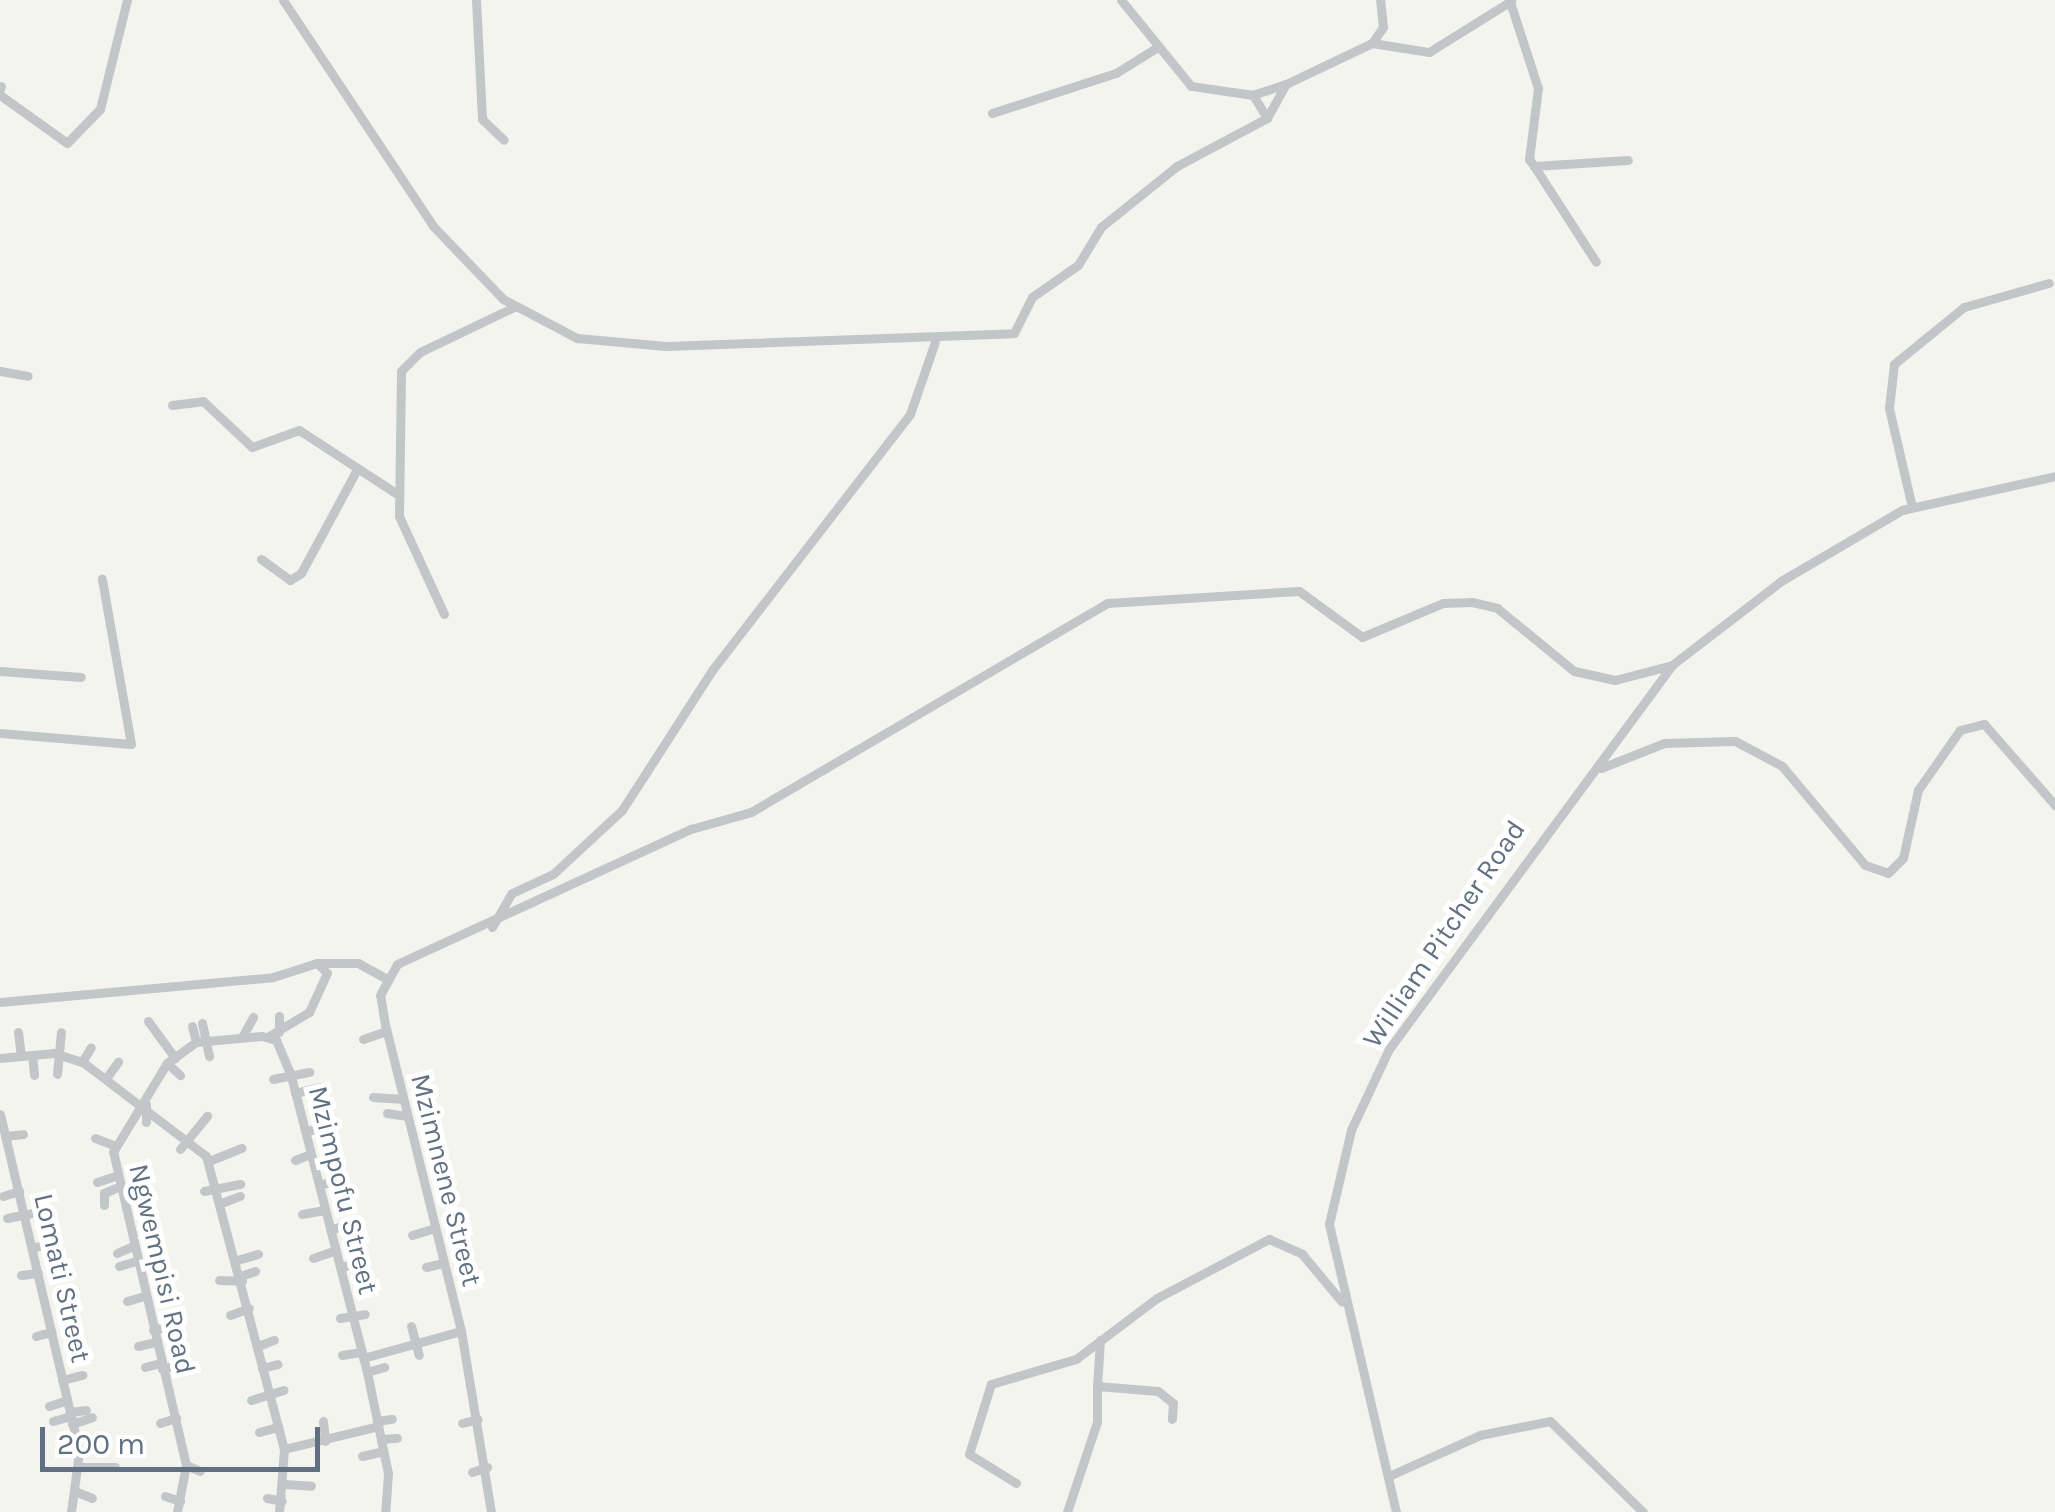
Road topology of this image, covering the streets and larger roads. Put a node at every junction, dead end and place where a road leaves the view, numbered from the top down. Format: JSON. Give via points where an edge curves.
{"nodes":[{"id":1,"x":126,"y":0,"type":"edge"},
{"id":2,"x":282,"y":0,"type":"edge"},
{"id":3,"x":476,"y":0,"type":"edge"},
{"id":4,"x":1121,"y":0,"type":"edge"},
{"id":5,"x":1380,"y":0,"type":"edge"},
{"id":6,"x":1511,"y":1,"type":"edge"},
{"id":7,"x":1372,"y":43,"type":"junction"},
{"id":8,"x":1156,"y":48,"type":"junction"},
{"id":9,"x":1286,"y":84,"type":"junction"},
{"id":10,"x":0,"y":90,"type":"edge"},
{"id":11,"x":1253,"y":94,"type":"junction"},
{"id":12,"x":992,"y":113,"type":"dead end"},
{"id":13,"x":1267,"y":118,"type":"junction"},
{"id":14,"x":504,"y":140,"type":"dead end"},
{"id":15,"x":1628,"y":160,"type":"dead end"},
{"id":16,"x":1534,"y":166,"type":"junction"},
{"id":17,"x":1596,"y":262,"type":"dead end"},
{"id":18,"x":2048,"y":283,"type":"dead end"},
{"id":19,"x":516,"y":306,"type":"junction"},
{"id":20,"x":935,"y":342,"type":"junction"},
{"id":21,"x":0,"y":371,"type":"edge"},
{"id":22,"x":28,"y":376,"type":"dead end"},
{"id":23,"x":172,"y":405,"type":"dead end"},
{"id":24,"x":354,"y":474,"type":"junction"},
{"id":25,"x":2055,"y":476,"type":"edge"},
{"id":26,"x":397,"y":494,"type":"junction"},
{"id":27,"x":1912,"y":507,"type":"junction"},
{"id":28,"x":261,"y":559,"type":"dead end"},
{"id":29,"x":102,"y":579,"type":"dead end"},
{"id":30,"x":444,"y":614,"type":"dead end"},
{"id":31,"x":1672,"y":664,"type":"junction"},
{"id":32,"x":0,"y":671,"type":"edge"},
{"id":33,"x":81,"y":678,"type":"dead end"},
{"id":34,"x":0,"y":733,"type":"edge"},
{"id":35,"x":1599,"y":769,"type":"junction"},
{"id":36,"x":2055,"y":805,"type":"edge"},
{"id":37,"x":492,"y":927,"type":"junction"},
{"id":38,"x":317,"y":963,"type":"junction"},
{"id":39,"x":385,"y":978,"type":"junction"},
{"id":40,"x":0,"y":1002,"type":"edge"},
{"id":41,"x":279,"y":1016,"type":"dead end"},
{"id":42,"x":253,"y":1018,"type":"dead end"},
{"id":43,"x":148,"y":1021,"type":"dead end"},
{"id":44,"x":197,"y":1024,"type":"dead end"},
{"id":45,"x":386,"y":1031,"type":"junction"},
{"id":46,"x":18,"y":1032,"type":"dead end"},
{"id":47,"x":61,"y":1032,"type":"dead end"},
{"id":48,"x":274,"y":1034,"type":"junction"},
{"id":49,"x":242,"y":1037,"type":"junction"},
{"id":50,"x":363,"y":1039,"type":"dead end"},
{"id":51,"x":202,"y":1041,"type":"junction"},
{"id":52,"x":90,"y":1047,"type":"dead end"},
{"id":53,"x":54,"y":1054,"type":"junction"},
{"id":54,"x":26,"y":1056,"type":"junction"},
{"id":55,"x":209,"y":1056,"type":"dead end"},
{"id":56,"x":0,"y":1058,"type":"edge"},
{"id":57,"x":171,"y":1060,"type":"junction"},
{"id":58,"x":82,"y":1062,"type":"junction"},
{"id":59,"x":118,"y":1062,"type":"dead end"},
{"id":60,"x":309,"y":1072,"type":"dead end"},
{"id":61,"x":57,"y":1074,"type":"dead end"},
{"id":62,"x":34,"y":1075,"type":"dead end"},
{"id":63,"x":180,"y":1075,"type":"dead end"},
{"id":64,"x":291,"y":1076,"type":"junction"},
{"id":65,"x":106,"y":1078,"type":"junction"},
{"id":66,"x":273,"y":1079,"type":"dead end"},
{"id":67,"x":116,"y":1084,"type":"junction"},
{"id":68,"x":320,"y":1087,"type":"dead end"},
{"id":69,"x":295,"y":1093,"type":"junction"},
{"id":70,"x":108,"y":1095,"type":"dead end"},
{"id":71,"x":373,"y":1097,"type":"dead end"},
{"id":72,"x":403,"y":1100,"type":"junction"},
{"id":73,"x":144,"y":1102,"type":"junction"},
{"id":74,"x":387,"y":1113,"type":"dead end"},
{"id":75,"x":0,"y":1114,"type":"edge"},
{"id":76,"x":207,"y":1116,"type":"dead end"},
{"id":77,"x":408,"y":1116,"type":"junction"},
{"id":78,"x":146,"y":1122,"type":"dead end"},
{"id":79,"x":320,"y":1129,"type":"dead end"},
{"id":80,"x":305,"y":1131,"type":"junction"},
{"id":81,"x":23,"y":1134,"type":"dead end"},
{"id":82,"x":6,"y":1136,"type":"junction"},
{"id":83,"x":95,"y":1138,"type":"dead end"},
{"id":84,"x":191,"y":1138,"type":"junction"},
{"id":85,"x":116,"y":1146,"type":"junction"},
{"id":86,"x":21,"y":1148,"type":"dead end"},
{"id":87,"x":241,"y":1148,"type":"dead end"},
{"id":88,"x":180,"y":1149,"type":"dead end"},
{"id":89,"x":9,"y":1150,"type":"junction"},
{"id":90,"x":311,"y":1154,"type":"junction"},
{"id":91,"x":295,"y":1160,"type":"dead end"},
{"id":92,"x":209,"y":1161,"type":"junction"},
{"id":93,"x":334,"y":1180,"type":"dead end"},
{"id":94,"x":97,"y":1182,"type":"dead end"},
{"id":95,"x":122,"y":1184,"type":"junction"},
{"id":96,"x":240,"y":1184,"type":"dead end"},
{"id":97,"x":319,"y":1185,"type":"junction"},
{"id":98,"x":204,"y":1190,"type":"dead end"},
{"id":99,"x":220,"y":1190,"type":"junction"},
{"id":100,"x":18,"y":1192,"type":"junction"},
{"id":101,"x":3,"y":1196,"type":"dead end"},
{"id":102,"x":240,"y":1196,"type":"dead end"},
{"id":103,"x":224,"y":1202,"type":"junction"},
{"id":104,"x":104,"y":1205,"type":"dead end"},
{"id":105,"x":325,"y":1210,"type":"junction"},
{"id":106,"x":38,"y":1212,"type":"dead end"},
{"id":107,"x":24,"y":1213,"type":"junction"},
{"id":108,"x":302,"y":1214,"type":"dead end"},
{"id":109,"x":7,"y":1218,"type":"dead end"},
{"id":110,"x":141,"y":1222,"type":"dead end"},
{"id":111,"x":350,"y":1223,"type":"dead end"},
{"id":112,"x":127,"y":1225,"type":"junction"},
{"id":113,"x":435,"y":1228,"type":"junction"},
{"id":114,"x":330,"y":1230,"type":"junction"},
{"id":115,"x":412,"y":1235,"type":"dead end"},
{"id":116,"x":46,"y":1244,"type":"dead end"},
{"id":117,"x":132,"y":1246,"type":"junction"},
{"id":118,"x":32,"y":1248,"type":"junction"},
{"id":119,"x":336,"y":1250,"type":"junction"},
{"id":120,"x":118,"y":1253,"type":"dead end"},
{"id":121,"x":258,"y":1254,"type":"dead end"},
{"id":122,"x":312,"y":1258,"type":"dead end"},
{"id":123,"x":238,"y":1260,"type":"junction"},
{"id":124,"x":136,"y":1261,"type":"junction"},
{"id":125,"x":360,"y":1262,"type":"dead end"},
{"id":126,"x":444,"y":1263,"type":"junction"},
{"id":127,"x":119,"y":1266,"type":"dead end"},
{"id":128,"x":340,"y":1267,"type":"junction"},
{"id":129,"x":426,"y":1267,"type":"dead end"},
{"id":130,"x":255,"y":1271,"type":"dead end"},
{"id":131,"x":38,"y":1273,"type":"junction"},
{"id":132,"x":22,"y":1275,"type":"dead end"},
{"id":133,"x":242,"y":1279,"type":"junction"},
{"id":134,"x":219,"y":1280,"type":"dead end"},
{"id":135,"x":55,"y":1282,"type":"dead end"},
{"id":136,"x":40,"y":1285,"type":"junction"},
{"id":137,"x":360,"y":1294,"type":"dead end"},
{"id":138,"x":144,"y":1296,"type":"junction"},
{"id":139,"x":128,"y":1301,"type":"dead end"},
{"id":140,"x":1343,"y":1304,"type":"junction"},
{"id":141,"x":249,"y":1308,"type":"junction"},
{"id":142,"x":351,"y":1310,"type":"junction"},
{"id":143,"x":365,"y":1314,"type":"dead end"},
{"id":144,"x":162,"y":1315,"type":"dead end"},
{"id":145,"x":230,"y":1315,"type":"dead end"},
{"id":146,"x":340,"y":1318,"type":"dead end"},
{"id":147,"x":170,"y":1326,"type":"dead end"},
{"id":148,"x":268,"y":1326,"type":"dead end"},
{"id":149,"x":411,"y":1326,"type":"dead end"},
{"id":150,"x":153,"y":1330,"type":"junction"},
{"id":151,"x":460,"y":1331,"type":"junction"},
{"id":152,"x":51,"y":1332,"type":"junction"},
{"id":153,"x":256,"y":1333,"type":"junction"},
{"id":154,"x":36,"y":1336,"type":"dead end"},
{"id":155,"x":274,"y":1340,"type":"dead end"},
{"id":156,"x":1100,"y":1340,"type":"junction"},
{"id":157,"x":418,"y":1343,"type":"junction"},
{"id":158,"x":138,"y":1346,"type":"dead end"},
{"id":159,"x":258,"y":1346,"type":"junction"},
{"id":160,"x":362,"y":1355,"type":"junction"},
{"id":161,"x":419,"y":1355,"type":"dead end"},
{"id":162,"x":342,"y":1356,"type":"dead end"},
{"id":163,"x":178,"y":1364,"type":"dead end"},
{"id":164,"x":278,"y":1364,"type":"dead end"},
{"id":165,"x":161,"y":1366,"type":"junction"},
{"id":166,"x":145,"y":1367,"type":"dead end"},
{"id":167,"x":384,"y":1367,"type":"dead end"},
{"id":168,"x":262,"y":1368,"type":"junction"},
{"id":169,"x":366,"y":1372,"type":"junction"},
{"id":170,"x":82,"y":1375,"type":"dead end"},
{"id":171,"x":62,"y":1380,"type":"junction"},
{"id":172,"x":1098,"y":1386,"type":"junction"},
{"id":173,"x":284,"y":1390,"type":"dead end"},
{"id":174,"x":167,"y":1391,"type":"junction"},
{"id":175,"x":154,"y":1395,"type":"dead end"},
{"id":176,"x":270,"y":1395,"type":"junction"},
{"id":177,"x":67,"y":1400,"type":"junction"},
{"id":178,"x":252,"y":1400,"type":"dead end"},
{"id":179,"x":49,"y":1406,"type":"dead end"},
{"id":180,"x":89,"y":1414,"type":"dead end"},
{"id":181,"x":71,"y":1417,"type":"junction"},
{"id":182,"x":176,"y":1418,"type":"junction"},
{"id":183,"x":1172,"y":1418,"type":"dead end"},
{"id":184,"x":392,"y":1419,"type":"dead end"},
{"id":185,"x":478,"y":1419,"type":"junction"},
{"id":186,"x":53,"y":1420,"type":"dead end"},
{"id":187,"x":323,"y":1421,"type":"dead end"},
{"id":188,"x":160,"y":1423,"type":"dead end"},
{"id":189,"x":462,"y":1423,"type":"dead end"},
{"id":190,"x":378,"y":1424,"type":"junction"},
{"id":191,"x":278,"y":1427,"type":"junction"},
{"id":192,"x":260,"y":1432,"type":"dead end"},
{"id":193,"x":396,"y":1438,"type":"dead end"},
{"id":194,"x":381,"y":1439,"type":"junction"},
{"id":195,"x":326,"y":1441,"type":"junction"},
{"id":196,"x":284,"y":1450,"type":"junction"},
{"id":197,"x":383,"y":1451,"type":"junction"},
{"id":198,"x":197,"y":1455,"type":"dead end"},
{"id":199,"x":362,"y":1456,"type":"dead end"},
{"id":200,"x":185,"y":1462,"type":"junction"},
{"id":201,"x":115,"y":1467,"type":"dead end"},
{"id":202,"x":487,"y":1467,"type":"junction"},
{"id":203,"x":81,"y":1468,"type":"junction"},
{"id":204,"x":200,"y":1471,"type":"dead end"},
{"id":205,"x":472,"y":1472,"type":"dead end"},
{"id":206,"x":1391,"y":1475,"type":"junction"},
{"id":207,"x":1016,"y":1483,"type":"dead end"},
{"id":208,"x":284,"y":1484,"type":"junction"},
{"id":209,"x":311,"y":1486,"type":"dead end"},
{"id":210,"x":78,"y":1492,"type":"junction"},
{"id":211,"x":165,"y":1496,"type":"dead end"},
{"id":212,"x":92,"y":1498,"type":"dead end"},
{"id":213,"x":267,"y":1498,"type":"dead end"},
{"id":214,"x":282,"y":1501,"type":"junction"},
{"id":215,"x":178,"y":1507,"type":"edge"},
{"id":216,"x":71,"y":1512,"type":"edge"},
{"id":217,"x":279,"y":1512,"type":"edge"},
{"id":218,"x":384,"y":1512,"type":"edge"},
{"id":219,"x":490,"y":1512,"type":"edge"},
{"id":220,"x":1066,"y":1512,"type":"edge"},
{"id":221,"x":1396,"y":1512,"type":"edge"},
{"id":222,"x":1643,"y":1512,"type":"edge"}],
"edges":[{"from":1,"to":10,"type":"street","via":[[100,109],[67,143]]},
{"from":2,"to":19,"type":"street","via":[[433,226]]},
{"from":3,"to":14,"type":"street","via":[[482,119]]},
{"from":4,"to":8,"type":"street"},
{"from":5,"to":7,"type":"street","via":[[1383,27]]},
{"from":6,"to":7,"type":"street","via":[[1428,52]]},
{"from":6,"to":16,"type":"street","via":[[1538,88],[1525,151]]},
{"from":7,"to":9,"type":"street"},
{"from":8,"to":11,"type":"street","via":[[1191,86]]},
{"from":8,"to":12,"type":"street","via":[[1116,73]]},
{"from":9,"to":11,"type":"street"},
{"from":9,"to":13,"type":"street"},
{"from":11,"to":13,"type":"street"},
{"from":13,"to":20,"type":"street","via":[[1199,152],[1101,227],[1078,265],[1032,297],[1014,334]]},
{"from":15,"to":16,"type":"street"},
{"from":16,"to":17,"type":"street"},
{"from":18,"to":27,"type":"street","via":[[1964,307],[1894,364],[1889,408]]},
{"from":19,"to":20,"type":"street","via":[[577,338],[666,346]]},
{"from":19,"to":26,"type":"street","via":[[420,352],[401,372]]},
{"from":20,"to":37,"type":"street","via":[[910,414],[712,669],[622,810],[553,874],[512,893]]},
{"from":21,"to":22,"type":"street"},
{"from":23,"to":24,"type":"street","via":[[203,401],[252,447],[299,430]]},
{"from":24,"to":26,"type":"street"},
{"from":24,"to":28,"type":"street","via":[[301,574],[286,578]]},
{"from":25,"to":27,"type":"street","name":"William Pitcher Road","via":[[2023,490]]},
{"from":26,"to":30,"type":"street"},
{"from":27,"to":31,"type":"street","name":"William Pitcher Road","via":[[1839,542]]},
{"from":29,"to":34,"type":"street","via":[[131,744]]},
{"from":31,"to":35,"type":"street","name":"William Pitcher Road"},
{"from":31,"to":37,"type":"street","via":[[1627,679],[1574,671],[1497,608],[1472,602],[1443,603],[1362,637],[1299,591],[1108,603],[751,812],[691,830]]},
{"from":32,"to":33,"type":"street"},
{"from":35,"to":36,"type":"street","via":[[1664,742],[1735,740],[1782,766],[1866,865],[1888,873],[1903,858],[1918,790],[1960,730],[1984,724]]},
{"from":35,"to":140,"type":"street","name":"William Pitcher Road","via":[[1546,825],[1459,962],[1388,1049],[1351,1130],[1329,1224]]},
{"from":37,"to":39,"type":"street","via":[[397,964]]},
{"from":38,"to":39,"type":"street","via":[[358,964]]},
{"from":38,"to":40,"type":"street","via":[[273,977]]},
{"from":38,"to":48,"type":"street","via":[[326,973],[320,994]]},
{"from":39,"to":45,"type":"street","name":"Mzimnene Street"},
{"from":41,"to":48,"type":"street"},
{"from":42,"to":49,"type":"street"},
{"from":43,"to":57,"type":"street"},
{"from":44,"to":51,"type":"street"},
{"from":45,"to":50,"type":"street"},
{"from":45,"to":72,"type":"street","name":"Mzimnene Street"},
{"from":46,"to":54,"type":"street"},
{"from":47,"to":53,"type":"street"},
{"from":48,"to":49,"type":"street","via":[[257,1042]]},
{"from":48,"to":64,"type":"street","name":"Mzimpofu Street"},
{"from":49,"to":51,"type":"street"},
{"from":51,"to":55,"type":"street"},
{"from":51,"to":57,"type":"street"},
{"from":52,"to":58,"type":"street"},
{"from":53,"to":54,"type":"street"},
{"from":53,"to":58,"type":"street"},
{"from":53,"to":61,"type":"street"},
{"from":54,"to":56,"type":"street"},
{"from":54,"to":62,"type":"street"},
{"from":57,"to":63,"type":"street"},
{"from":57,"to":73,"type":"street"},
{"from":58,"to":65,"type":"street"},
{"from":59,"to":65,"type":"street"},
{"from":60,"to":64,"type":"street"},
{"from":64,"to":66,"type":"street"},
{"from":64,"to":69,"type":"street","name":"Mzimpofu Street"},
{"from":65,"to":67,"type":"street"},
{"from":67,"to":70,"type":"street"},
{"from":67,"to":73,"type":"street"},
{"from":68,"to":69,"type":"street"},
{"from":69,"to":80,"type":"street","name":"Mzimpofu Street"},
{"from":71,"to":72,"type":"street"},
{"from":72,"to":77,"type":"street","name":"Mzimnene Street"},
{"from":73,"to":78,"type":"street"},
{"from":73,"to":84,"type":"street"},
{"from":73,"to":85,"type":"street","name":"Ngwempisi Road"},
{"from":74,"to":77,"type":"street"},
{"from":75,"to":82,"type":"street","name":"Lomati Street"},
{"from":76,"to":84,"type":"street"},
{"from":77,"to":113,"type":"street","name":"Mzimnene Street"},
{"from":79,"to":80,"type":"street"},
{"from":80,"to":90,"type":"street","name":"Mzimpofu Street"},
{"from":81,"to":82,"type":"street"},
{"from":82,"to":89,"type":"street","name":"Lomati Street"},
{"from":83,"to":85,"type":"street"},
{"from":84,"to":88,"type":"street"},
{"from":84,"to":92,"type":"street"},
{"from":85,"to":95,"type":"street","name":"Ngwempisi Road"},
{"from":86,"to":89,"type":"street"},
{"from":87,"to":92,"type":"street"},
{"from":89,"to":100,"type":"street","name":"Lomati Street"},
{"from":90,"to":91,"type":"street"},
{"from":90,"to":97,"type":"street","name":"Mzimpofu Street"},
{"from":92,"to":99,"type":"street"},
{"from":93,"to":97,"type":"street"},
{"from":94,"to":95,"type":"street"},
{"from":95,"to":104,"type":"street","via":[[104,1192]]},
{"from":95,"to":112,"type":"street","name":"Ngwempisi Road"},
{"from":96,"to":99,"type":"street"},
{"from":97,"to":105,"type":"street","name":"Mzimpofu Street"},
{"from":98,"to":99,"type":"street"},
{"from":99,"to":103,"type":"street"},
{"from":100,"to":101,"type":"street"},
{"from":100,"to":107,"type":"street","name":"Lomati Street"},
{"from":102,"to":103,"type":"street"},
{"from":103,"to":123,"type":"street"},
{"from":105,"to":108,"type":"street"},
{"from":105,"to":114,"type":"street","name":"Mzimpofu Street"},
{"from":106,"to":107,"type":"street"},
{"from":107,"to":109,"type":"street"},
{"from":107,"to":118,"type":"street","name":"Lomati Street"},
{"from":110,"to":112,"type":"street"},
{"from":111,"to":114,"type":"street"},
{"from":112,"to":117,"type":"street","name":"Ngwempisi Road"},
{"from":113,"to":115,"type":"street"},
{"from":113,"to":126,"type":"street","name":"Mzimnene Street"},
{"from":114,"to":119,"type":"street","name":"Mzimpofu Street"},
{"from":116,"to":118,"type":"street"},
{"from":117,"to":120,"type":"street"},
{"from":117,"to":124,"type":"street","name":"Ngwempisi Road"},
{"from":118,"to":131,"type":"street","name":"Lomati Street"},
{"from":119,"to":122,"type":"street"},
{"from":119,"to":128,"type":"street","name":"Mzimpofu Street"},
{"from":121,"to":123,"type":"street"},
{"from":123,"to":133,"type":"street"},
{"from":124,"to":127,"type":"street"},
{"from":124,"to":138,"type":"street","name":"Ngwempisi Road"},
{"from":125,"to":128,"type":"street"},
{"from":126,"to":129,"type":"street"},
{"from":126,"to":151,"type":"street","name":"Mzimnene Street"},
{"from":128,"to":142,"type":"street","name":"Mzimpofu Street"},
{"from":130,"to":133,"type":"street"},
{"from":131,"to":132,"type":"street"},
{"from":131,"to":136,"type":"street","name":"Lomati Street"},
{"from":133,"to":134,"type":"street"},
{"from":133,"to":141,"type":"street"},
{"from":135,"to":136,"type":"street"},
{"from":136,"to":152,"type":"street","name":"Lomati Street"},
{"from":137,"to":142,"type":"street"},
{"from":138,"to":139,"type":"street"},
{"from":138,"to":150,"type":"street","name":"Ngwempisi Road"},
{"from":140,"to":156,"type":"street","via":[[1302,1254],[1269,1240],[1212,1265]]},
{"from":140,"to":206,"type":"street","name":"William Pitcher Road"},
{"from":141,"to":145,"type":"street"},
{"from":141,"to":153,"type":"street"},
{"from":142,"to":143,"type":"street"},
{"from":142,"to":146,"type":"street"},
{"from":142,"to":160,"type":"street","name":"Mzimpofu Street"},
{"from":144,"to":150,"type":"street"},
{"from":147,"to":150,"type":"street"},
{"from":148,"to":153,"type":"street"},
{"from":149,"to":157,"type":"street"},
{"from":150,"to":158,"type":"street"},
{"from":150,"to":165,"type":"street","name":"Ngwempisi Road"},
{"from":151,"to":157,"type":"street"},
{"from":151,"to":185,"type":"street","name":"Mzimnene Street"},
{"from":152,"to":154,"type":"street"},
{"from":152,"to":171,"type":"street","name":"Lomati Street"},
{"from":153,"to":159,"type":"street"},
{"from":155,"to":159,"type":"street"},
{"from":156,"to":172,"type":"street"},
{"from":156,"to":207,"type":"street","via":[[1059,1368],[984,1391],[971,1459]]},
{"from":157,"to":160,"type":"street"},
{"from":157,"to":161,"type":"street"},
{"from":159,"to":168,"type":"street"},
{"from":160,"to":162,"type":"street"},
{"from":160,"to":169,"type":"street","name":"Mzimpofu Street"},
{"from":163,"to":165,"type":"street"},
{"from":164,"to":168,"type":"street"},
{"from":165,"to":166,"type":"street"},
{"from":165,"to":174,"type":"street","name":"Ngwempisi Road"},
{"from":167,"to":169,"type":"street"},
{"from":168,"to":176,"type":"street"},
{"from":169,"to":190,"type":"street","name":"Mzimpofu Street"},
{"from":170,"to":171,"type":"street"},
{"from":171,"to":177,"type":"street","name":"Lomati Street"},
{"from":172,"to":183,"type":"street","via":[[1158,1390],[1173,1403]]},
{"from":172,"to":220,"type":"street","via":[[1097,1422]]},
{"from":173,"to":176,"type":"street"},
{"from":174,"to":175,"type":"street"},
{"from":174,"to":182,"type":"street","name":"Ngwempisi Road"},
{"from":176,"to":178,"type":"street"},
{"from":176,"to":191,"type":"street"},
{"from":177,"to":179,"type":"street"},
{"from":177,"to":181,"type":"street","name":"Lomati Street"},
{"from":180,"to":181,"type":"street"},
{"from":181,"to":186,"type":"street"},
{"from":181,"to":203,"type":"street","name":"Lomati Street"},
{"from":182,"to":188,"type":"street"},
{"from":182,"to":200,"type":"street","name":"Ngwempisi Road"},
{"from":184,"to":190,"type":"street"},
{"from":185,"to":189,"type":"street"},
{"from":185,"to":202,"type":"street","name":"Mzimnene Street"},
{"from":187,"to":195,"type":"street"},
{"from":190,"to":194,"type":"street","name":"Mzimpofu Street"},
{"from":190,"to":195,"type":"street"},
{"from":191,"to":192,"type":"street"},
{"from":191,"to":196,"type":"street"},
{"from":193,"to":194,"type":"street"},
{"from":194,"to":197,"type":"street","name":"Mzimpofu Street"},
{"from":195,"to":196,"type":"street"},
{"from":196,"to":208,"type":"street"},
{"from":197,"to":199,"type":"street"},
{"from":197,"to":218,"type":"street","name":"Mzimpofu Street"},
{"from":198,"to":200,"type":"street"},
{"from":200,"to":204,"type":"street"},
{"from":200,"to":215,"type":"street","name":"Ngwempisi Road"},
{"from":201,"to":203,"type":"street"},
{"from":202,"to":205,"type":"street"},
{"from":202,"to":219,"type":"street","name":"Mzimnene Street"},
{"from":203,"to":210,"type":"street","name":"Lomati Street"},
{"from":206,"to":221,"type":"street","name":"William Pitcher Road"},
{"from":206,"to":222,"type":"street","via":[[1480,1435],[1550,1421]]},
{"from":208,"to":209,"type":"street"},
{"from":208,"to":214,"type":"street"},
{"from":210,"to":212,"type":"street"},
{"from":210,"to":216,"type":"street","name":"Lomati Street"},
{"from":211,"to":215,"type":"street"},
{"from":213,"to":214,"type":"street"},
{"from":214,"to":217,"type":"street"}]}
